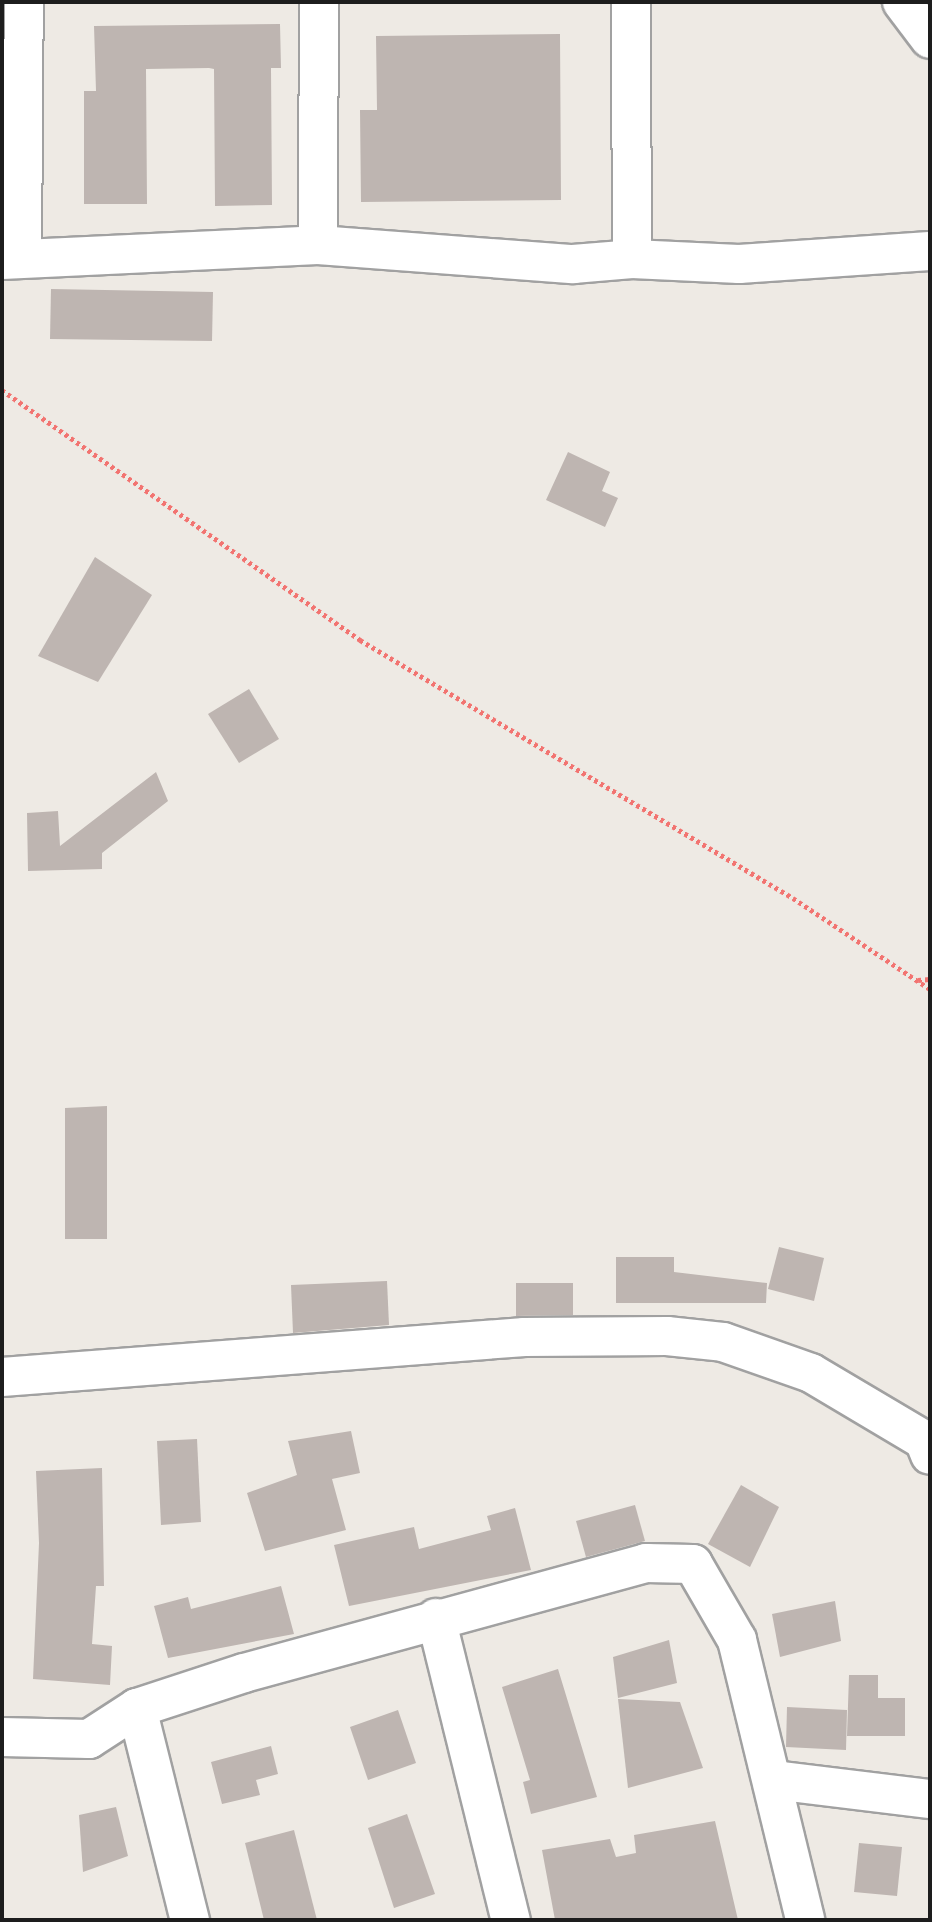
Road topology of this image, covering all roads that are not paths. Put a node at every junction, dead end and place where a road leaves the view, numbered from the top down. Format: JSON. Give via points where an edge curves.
{"nodes":[{"id":1,"x":24,"y":2,"type":"edge"},
{"id":2,"x":319,"y":2,"type":"edge"},
{"id":3,"x":631,"y":2,"type":"edge"},
{"id":4,"x":902,"y":2,"type":"edge"},
{"id":5,"x":930,"y":39,"type":"edge"},
{"id":6,"x":318,"y":245,"type":"junction"},
{"id":7,"x":930,"y":251,"type":"edge"},
{"id":8,"x":12,"y":259,"type":"edge"},
{"id":9,"x":632,"y":259,"type":"junction"},
{"id":10,"x":2,"y":1377,"type":"edge"},
{"id":11,"x":930,"y":1455,"type":"edge"},
{"id":12,"x":436,"y":1618,"type":"junction"},
{"id":13,"x":137,"y":1708,"type":"junction"},
{"id":14,"x":2,"y":1737,"type":"edge"},
{"id":15,"x":773,"y":1780,"type":"junction"},
{"id":16,"x":930,"y":1799,"type":"edge"},
{"id":17,"x":190,"y":1920,"type":"edge"},
{"id":18,"x":511,"y":1920,"type":"edge"},
{"id":19,"x":805,"y":1920,"type":"edge"}],
"edges":[{"from":1,"to":8,"type":"street"},
{"from":2,"to":6,"type":"street"},
{"from":3,"to":9,"type":"street"},
{"from":4,"to":5,"type":"street"},
{"from":6,"to":8,"type":"street"},
{"from":6,"to":9,"type":"street","via":[[573,264]]},
{"from":7,"to":9,"type":"street","via":[[739,264]]},
{"from":10,"to":11,"type":"street","via":[[524,1337],[667,1336],[723,1342],[811,1373],[924,1440]]},
{"from":12,"to":13,"type":"street"},
{"from":12,"to":15,"type":"street","via":[[646,1563],[693,1564],[737,1640]]},
{"from":12,"to":18,"type":"street"},
{"from":13,"to":14,"type":"street","via":[[89,1739]]},
{"from":13,"to":17,"type":"street"},
{"from":15,"to":16,"type":"street"},
{"from":15,"to":19,"type":"street"}]}
